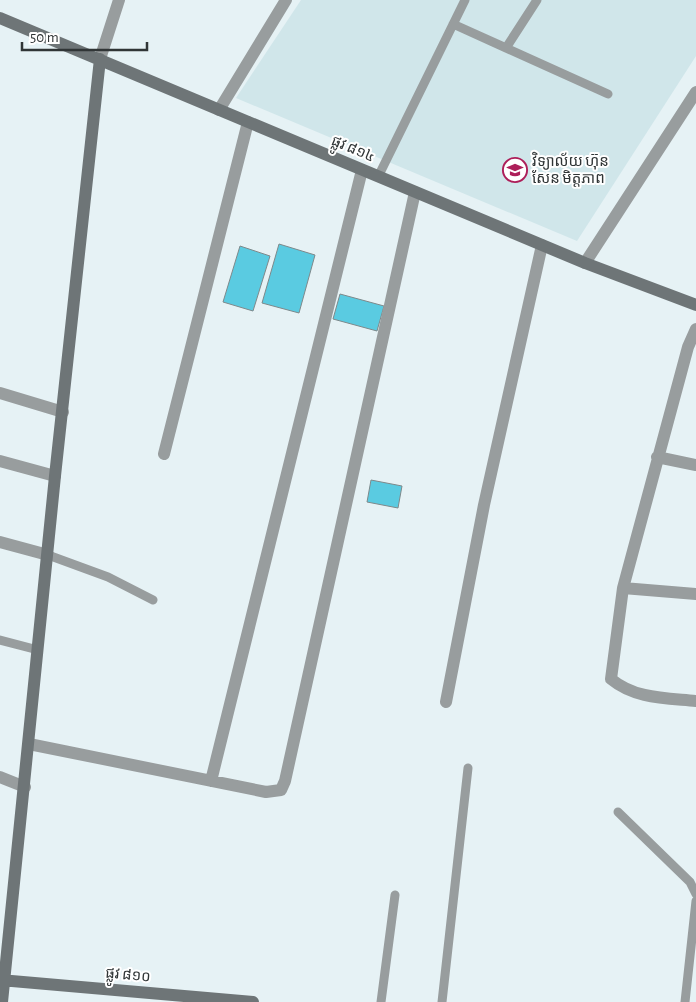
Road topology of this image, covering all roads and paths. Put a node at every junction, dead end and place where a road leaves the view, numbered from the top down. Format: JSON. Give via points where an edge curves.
{"nodes":[{"id":1,"x":119,"y":0,"type":"edge"},
{"id":2,"x":286,"y":0,"type":"edge"},
{"id":3,"x":465,"y":0,"type":"edge"},
{"id":4,"x":537,"y":0,"type":"edge"},
{"id":5,"x":0,"y":18,"type":"edge"},
{"id":6,"x":453,"y":24,"type":"junction"},
{"id":7,"x":506,"y":48,"type":"junction"},
{"id":8,"x":100,"y":59,"type":"junction"},
{"id":9,"x":696,"y":92,"type":"edge"},
{"id":10,"x":608,"y":94,"type":"dead end"},
{"id":11,"x":219,"y":110,"type":"junction"},
{"id":12,"x":248,"y":122,"type":"junction"},
{"id":13,"x":362,"y":170,"type":"junction"},
{"id":14,"x":378,"y":176,"type":"junction"},
{"id":15,"x":415,"y":192,"type":"junction"},
{"id":16,"x":542,"y":245,"type":"junction"},
{"id":17,"x":585,"y":263,"type":"junction"},
{"id":18,"x":696,"y":305,"type":"edge"},
{"id":19,"x":696,"y":329,"type":"edge"},
{"id":20,"x":0,"y":393,"type":"edge"},
{"id":21,"x":63,"y":412,"type":"junction"},
{"id":22,"x":164,"y":454,"type":"dead end"},
{"id":23,"x":657,"y":457,"type":"junction"},
{"id":24,"x":0,"y":461,"type":"edge"},
{"id":25,"x":696,"y":465,"type":"edge"},
{"id":26,"x":55,"y":476,"type":"junction"},
{"id":27,"x":0,"y":542,"type":"edge"},
{"id":28,"x":48,"y":555,"type":"junction"},
{"id":29,"x":623,"y":588,"type":"junction"},
{"id":30,"x":696,"y":594,"type":"edge"},
{"id":31,"x":153,"y":600,"type":"dead end"},
{"id":32,"x":0,"y":640,"type":"edge"},
{"id":33,"x":38,"y":650,"type":"junction"},
{"id":34,"x":696,"y":701,"type":"edge"},
{"id":35,"x":446,"y":702,"type":"dead end"},
{"id":36,"x":29,"y":744,"type":"junction"},
{"id":37,"x":468,"y":768,"type":"dead end"},
{"id":38,"x":0,"y":778,"type":"edge"},
{"id":39,"x":211,"y":781,"type":"junction"},
{"id":40,"x":25,"y":787,"type":"junction"},
{"id":41,"x":618,"y":812,"type":"dead end"},
{"id":42,"x":696,"y":894,"type":"edge"},
{"id":43,"x":395,"y":895,"type":"dead end"},
{"id":44,"x":696,"y":901,"type":"edge"},
{"id":45,"x":2,"y":980,"type":"edge"},
{"id":46,"x":228,"y":1001,"type":"edge"},
{"id":47,"x":2,"y":1002,"type":"edge"},
{"id":48,"x":253,"y":1002,"type":"edge"},
{"id":49,"x":381,"y":1002,"type":"edge"},
{"id":50,"x":442,"y":1002,"type":"edge"},
{"id":51,"x":685,"y":1002,"type":"edge"}],
"edges":[{"from":1,"to":8,"type":"street"},
{"from":2,"to":11,"type":"street"},
{"from":3,"to":6,"type":"lane"},
{"from":4,"to":7,"type":"lane"},
{"from":5,"to":8,"type":"street","name":"ផ្លូវ ៨១៤"},
{"from":6,"to":7,"type":"lane"},
{"from":6,"to":14,"type":"lane"},
{"from":7,"to":10,"type":"lane"},
{"from":8,"to":11,"type":"street","name":"ផ្លូវ ៨១៤"},
{"from":8,"to":21,"type":"street"},
{"from":9,"to":17,"type":"street"},
{"from":11,"to":12,"type":"street","name":"ផ្លូវ ៨១៤"},
{"from":12,"to":13,"type":"street","name":"ផ្លូវ ៨១៤"},
{"from":12,"to":22,"type":"street"},
{"from":13,"to":14,"type":"street","name":"ផ្លូវ ៨១៤"},
{"from":13,"to":39,"type":"street"},
{"from":14,"to":15,"type":"street","name":"ផ្លូវ ៨១៤"},
{"from":15,"to":16,"type":"street","name":"ផ្លូវ ៨១៤"},
{"from":15,"to":39,"type":"street","via":[[286,781],[281,790],[266,792]]},
{"from":16,"to":17,"type":"street","name":"ផ្លូវ ៨១៤"},
{"from":16,"to":35,"type":"street","via":[[484,505]]},
{"from":17,"to":18,"type":"street","name":"ផ្លូវ ៨១៤"},
{"from":19,"to":23,"type":"street"},
{"from":20,"to":21,"type":"street"},
{"from":21,"to":26,"type":"street"},
{"from":23,"to":25,"type":"street"},
{"from":23,"to":29,"type":"street"},
{"from":24,"to":26,"type":"street"},
{"from":26,"to":28,"type":"street"},
{"from":27,"to":28,"type":"street"},
{"from":28,"to":31,"type":"lane","via":[[108,577]]},
{"from":28,"to":33,"type":"street"},
{"from":29,"to":30,"type":"street"},
{"from":29,"to":34,"type":"street","via":[[611,679],[622,688],[640,695]]},
{"from":32,"to":33,"type":"lane"},
{"from":33,"to":36,"type":"street"},
{"from":36,"to":39,"type":"street"},
{"from":36,"to":40,"type":"street"},
{"from":37,"to":50,"type":"lane"},
{"from":38,"to":40,"type":"street"},
{"from":40,"to":45,"type":"street"},
{"from":41,"to":42,"type":"lane","via":[[690,882]]},
{"from":43,"to":49,"type":"lane"},
{"from":44,"to":51,"type":"lane"},
{"from":45,"to":46,"type":"street","name":"ផ្លូវ ៨១០"},
{"from":45,"to":47,"type":"street"},
{"from":46,"to":48,"type":"street","name":"ផ្លូវ ៨១០"}]}
